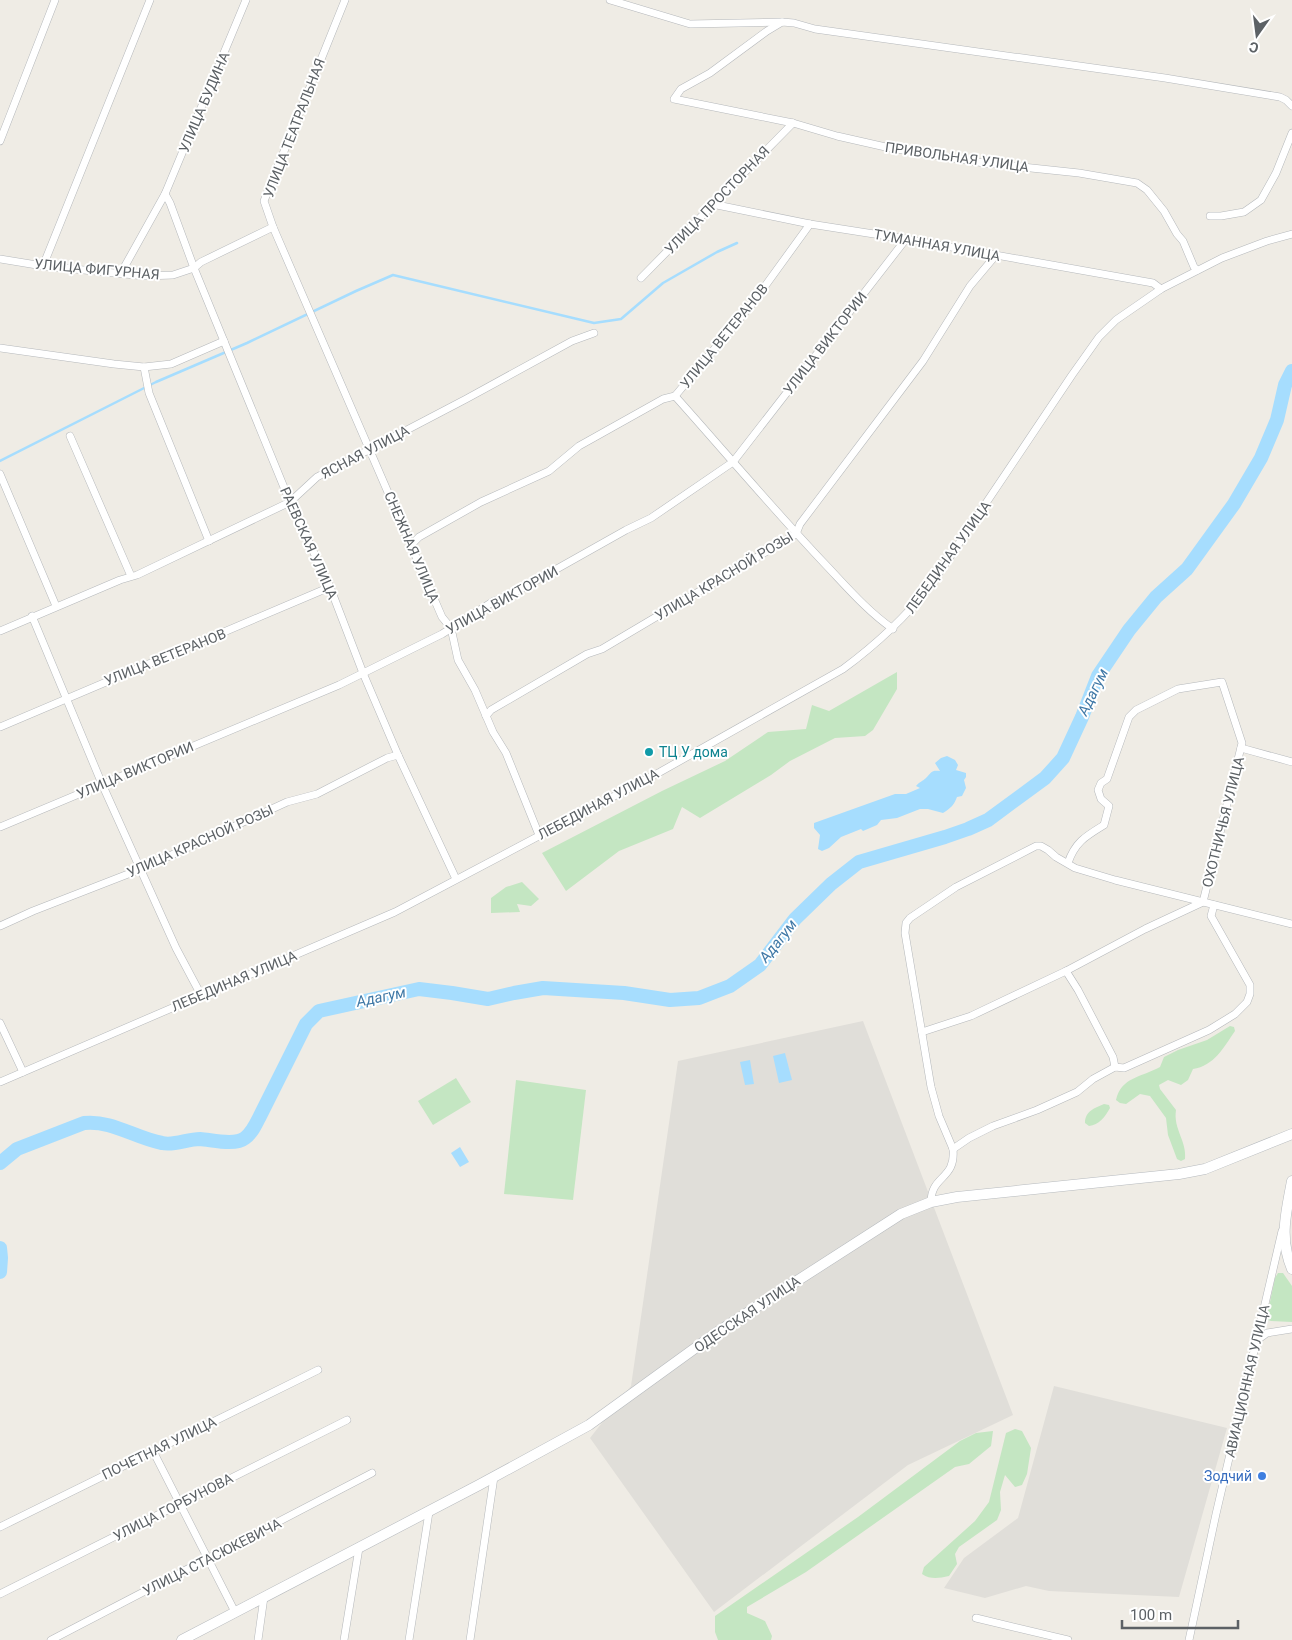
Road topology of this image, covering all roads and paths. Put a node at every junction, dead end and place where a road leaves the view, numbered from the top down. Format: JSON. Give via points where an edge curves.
{"nodes":[{"id":1,"x":55,"y":0,"type":"edge"},
{"id":2,"x":150,"y":0,"type":"edge"},
{"id":3,"x":246,"y":0,"type":"edge"},
{"id":4,"x":345,"y":0,"type":"edge"},
{"id":5,"x":610,"y":0,"type":"edge"},
{"id":6,"x":782,"y":22,"type":"junction"},
{"id":7,"x":1292,"y":106,"type":"edge"},
{"id":8,"x":793,"y":123,"type":"junction"},
{"id":9,"x":1292,"y":133,"type":"edge"},
{"id":10,"x":0,"y":141,"type":"edge"},
{"id":11,"x":165,"y":194,"type":"junction"},
{"id":12,"x":712,"y":204,"type":"junction"},
{"id":13,"x":1210,"y":216,"type":"dead end"},
{"id":14,"x":810,"y":224,"type":"junction"},
{"id":15,"x":273,"y":227,"type":"junction"},
{"id":16,"x":1292,"y":234,"type":"edge"},
{"id":17,"x":906,"y":239,"type":"junction"},
{"id":18,"x":996,"y":255,"type":"junction"},
{"id":19,"x":0,"y":259,"type":"edge"},
{"id":20,"x":43,"y":266,"type":"junction"},
{"id":21,"x":194,"y":268,"type":"junction"},
{"id":22,"x":1197,"y":270,"type":"junction"},
{"id":23,"x":121,"y":273,"type":"junction"},
{"id":24,"x":641,"y":278,"type":"dead end"},
{"id":25,"x":1161,"y":289,"type":"junction"},
{"id":26,"x":594,"y":333,"type":"dead end"},
{"id":27,"x":0,"y":348,"type":"edge"},
{"id":28,"x":227,"y":348,"type":"junction"},
{"id":29,"x":144,"y":367,"type":"junction"},
{"id":30,"x":334,"y":367,"type":"joint"},
{"id":31,"x":675,"y":396,"type":"junction"},
{"id":32,"x":70,"y":436,"type":"dead end"},
{"id":33,"x":369,"y":450,"type":"junction"},
{"id":34,"x":733,"y":462,"type":"junction"},
{"id":35,"x":0,"y":474,"type":"edge"},
{"id":36,"x":290,"y":502,"type":"junction"},
{"id":37,"x":796,"y":534,"type":"junction"},
{"id":38,"x":209,"y":541,"type":"junction"},
{"id":39,"x":411,"y":545,"type":"junction"},
{"id":40,"x":131,"y":576,"type":"junction"},
{"id":41,"x":330,"y":587,"type":"junction"},
{"id":42,"x":56,"y":606,"type":"junction"},
{"id":43,"x":32,"y":616,"type":"junction"},
{"id":44,"x":451,"y":628,"type":"junction"},
{"id":45,"x":893,"y":629,"type":"junction"},
{"id":46,"x":0,"y":631,"type":"edge"},
{"id":47,"x":363,"y":673,"type":"junction"},
{"id":48,"x":66,"y":698,"type":"junction"},
{"id":49,"x":486,"y":716,"type":"junction"},
{"id":50,"x":0,"y":727,"type":"edge"},
{"id":51,"x":1241,"y":748,"type":"junction"},
{"id":52,"x":398,"y":755,"type":"junction"},
{"id":53,"x":1292,"y":762,"type":"edge"},
{"id":54,"x":102,"y":784,"type":"junction"},
{"id":55,"x":0,"y":828,"type":"edge"},
{"id":56,"x":539,"y":836,"type":"junction"},
{"id":57,"x":1068,"y":863,"type":"junction"},
{"id":58,"x":141,"y":869,"type":"junction"},
{"id":59,"x":456,"y":879,"type":"junction"},
{"id":60,"x":1203,"y":902,"type":"junction"},
{"id":61,"x":1214,"y":905,"type":"junction"},
{"id":62,"x":1292,"y":924,"type":"edge"},
{"id":63,"x":0,"y":926,"type":"edge"},
{"id":64,"x":1066,"y":971,"type":"junction"},
{"id":65,"x":201,"y":995,"type":"junction"},
{"id":66,"x":0,"y":1023,"type":"edge"},
{"id":67,"x":922,"y":1032,"type":"junction"},
{"id":68,"x":1115,"y":1068,"type":"junction"},
{"id":69,"x":23,"y":1072,"type":"junction"},
{"id":70,"x":0,"y":1082,"type":"edge"},
{"id":71,"x":1292,"y":1134,"type":"edge"},
{"id":72,"x":953,"y":1149,"type":"junction"},
{"id":73,"x":1292,"y":1181,"type":"edge"},
{"id":74,"x":930,"y":1202,"type":"junction"},
{"id":75,"x":1284,"y":1221,"type":"junction"},
{"id":76,"x":1292,"y":1269,"type":"edge"},
{"id":77,"x":1292,"y":1329,"type":"edge"},
{"id":78,"x":1256,"y":1341,"type":"junction"},
{"id":79,"x":318,"y":1370,"type":"dead end"},
{"id":80,"x":347,"y":1420,"type":"dead end"},
{"id":81,"x":153,"y":1451,"type":"junction"},
{"id":82,"x":372,"y":1473,"type":"dead end"},
{"id":83,"x":494,"y":1477,"type":"junction"},
{"id":84,"x":180,"y":1503,"type":"junction"},
{"id":85,"x":429,"y":1512,"type":"junction"},
{"id":86,"x":0,"y":1527,"type":"edge"},
{"id":87,"x":359,"y":1548,"type":"junction"},
{"id":88,"x":208,"y":1559,"type":"junction"},
{"id":89,"x":0,"y":1594,"type":"edge"},
{"id":90,"x":264,"y":1597,"type":"junction"},
{"id":91,"x":235,"y":1612,"type":"junction"},
{"id":92,"x":976,"y":1618,"type":"dead end"},
{"id":93,"x":51,"y":1640,"type":"edge"},
{"id":94,"x":182,"y":1640,"type":"edge"},
{"id":95,"x":258,"y":1640,"type":"edge"},
{"id":96,"x":344,"y":1640,"type":"edge"},
{"id":97,"x":408,"y":1640,"type":"edge"},
{"id":98,"x":470,"y":1640,"type":"edge"},
{"id":99,"x":1068,"y":1640,"type":"edge"},
{"id":100,"x":1189,"y":1640,"type":"edge"}],
"edges":[{"from":1,"to":10,"type":"street"},
{"from":2,"to":20,"type":"street"},
{"from":3,"to":11,"type":"street","name":"УЛИЦА БУДИНА"},
{"from":4,"to":15,"type":"street","name":"УЛИЦА ТЕАТРАЛЬНАЯ","via":[[264,201]]},
{"from":5,"to":6,"type":"street","via":[[690,24]]},
{"from":6,"to":7,"type":"street","via":[[1165,78],[1280,97]]},
{"from":6,"to":8,"type":"street","name":"ПРИВОЛЬНАЯ УЛИЦА","via":[[710,73],[681,89],[674,98]]},
{"from":8,"to":12,"type":"street","name":"УЛИЦА ПРОСТОРНАЯ"},
{"from":8,"to":22,"type":"street","name":"ПРИВОЛЬНАЯ УЛИЦА","via":[[890,148],[1137,183],[1164,211]]},
{"from":9,"to":13,"type":"street","via":[[1276,173],[1260,200],[1244,212]]},
{"from":11,"to":21,"type":"street","name":"РАЕВСКАЯ УЛИЦА"},
{"from":11,"to":23,"type":"street","name":"УЛИЦА БУДИНА"},
{"from":12,"to":14,"type":"street","name":"ТУМАННАЯ УЛИЦА"},
{"from":12,"to":24,"type":"street","name":"УЛИЦА ПРОСТОРНАЯ"},
{"from":14,"to":17,"type":"street","name":"ТУМАННАЯ УЛИЦА"},
{"from":14,"to":31,"type":"street","name":"УЛИЦА ВЕТЕРАНОВ","via":[[752,304]]},
{"from":15,"to":21,"type":"street","name":"УЛИЦА ФИГУРНАЯ"},
{"from":15,"to":30,"type":"street","name":"УЛИЦА ТЕАТРАЛЬНАЯ"},
{"from":16,"to":22,"type":"street","name":"ЛЕБЕДИНАЯ УЛИЦА","via":[[1250,247]]},
{"from":17,"to":18,"type":"street","name":"ТУМАННАЯ УЛИЦА"},
{"from":17,"to":34,"type":"street","name":"УЛИЦА ВИКТОРИИ"},
{"from":18,"to":25,"type":"street","name":"ТУМАННАЯ УЛИЦА","via":[[1153,283]]},
{"from":18,"to":37,"type":"street","name":"УЛИЦА КРАСНОЙ РОЗЫ","via":[[970,286],[923,361],[800,524]]},
{"from":19,"to":20,"type":"street","name":"УЛИЦА ФИГУРНАЯ"},
{"from":20,"to":23,"type":"street","name":"УЛИЦА ФИГУРНАЯ"},
{"from":21,"to":23,"type":"street","name":"УЛИЦА ФИГУРНАЯ","via":[[173,275]]},
{"from":21,"to":28,"type":"street","name":"РАЕВСКАЯ УЛИЦА"},
{"from":22,"to":25,"type":"street","name":"ЛЕБЕДИНАЯ УЛИЦА"},
{"from":25,"to":45,"type":"street","name":"ЛЕБЕДИНАЯ УЛИЦА","via":[[1116,320],[1099,337],[931,586]]},
{"from":26,"to":33,"type":"street","name":"ЯСНАЯ УЛИЦА","via":[[572,340]]},
{"from":27,"to":29,"type":"street"},
{"from":28,"to":29,"type":"street","via":[[171,364]]},
{"from":28,"to":36,"type":"street","name":"РАЕВСКАЯ УЛИЦА"},
{"from":29,"to":38,"type":"street","via":[[150,393]]},
{"from":30,"to":33,"type":"street","name":"СНЕЖНАЯ УЛИЦА"},
{"from":31,"to":34,"type":"street"},
{"from":31,"to":39,"type":"street","name":"УЛИЦА ВЕТЕРАНОВ","via":[[663,399],[579,446],[549,471],[481,502]]},
{"from":32,"to":40,"type":"street"},
{"from":33,"to":36,"type":"street","name":"ЯСНАЯ УЛИЦА","via":[[317,476]]},
{"from":33,"to":39,"type":"street","name":"СНЕЖНАЯ УЛИЦА"},
{"from":34,"to":37,"type":"street"},
{"from":34,"to":44,"type":"street","name":"УЛИЦА ВИКТОРИИ","via":[[651,518],[494,601]]},
{"from":35,"to":42,"type":"street"},
{"from":36,"to":38,"type":"street","name":"ЯСНАЯ УЛИЦА"},
{"from":36,"to":41,"type":"street","name":"РАЕВСКАЯ УЛИЦА"},
{"from":37,"to":45,"type":"street","via":[[861,602]]},
{"from":37,"to":49,"type":"street","name":"УЛИЦА КРАСНОЙ РОЗЫ","via":[[602,649],[587,654],[491,710]]},
{"from":38,"to":40,"type":"street","name":"ЯСНАЯ УЛИЦА"},
{"from":39,"to":44,"type":"street","name":"СНЕЖНАЯ УЛИЦА","via":[[442,617]]},
{"from":40,"to":42,"type":"street","name":"ЯСНАЯ УЛИЦА"},
{"from":41,"to":47,"type":"street","name":"РАЕВСКАЯ УЛИЦА"},
{"from":41,"to":48,"type":"street","name":"УЛИЦА ВЕТЕРАНОВ"},
{"from":42,"to":43,"type":"street","name":"ЯСНАЯ УЛИЦА"},
{"from":43,"to":46,"type":"street","name":"ЯСНАЯ УЛИЦА"},
{"from":43,"to":48,"type":"street"},
{"from":44,"to":47,"type":"street","name":"УЛИЦА ВИКТОРИИ"},
{"from":44,"to":49,"type":"street","name":"СНЕЖНАЯ УЛИЦА","via":[[458,660]]},
{"from":45,"to":56,"type":"street","name":"ЛЕБЕДИНАЯ УЛИЦА","via":[[819,684]]},
{"from":47,"to":52,"type":"street","name":"РАЕВСКАЯ УЛИЦА"},
{"from":47,"to":54,"type":"street","name":"УЛИЦА ВИКТОРИИ"},
{"from":48,"to":50,"type":"street","name":"УЛИЦА ВЕТЕРАНОВ"},
{"from":48,"to":54,"type":"street"},
{"from":49,"to":56,"type":"street","name":"СНЕЖНАЯ УЛИЦА","via":[[506,753]]},
{"from":51,"to":53,"type":"street"},
{"from":51,"to":57,"type":"street","name":"ОХОТНИЧЬЯ УЛИЦА","via":[[1222,682],[1178,689],[1136,710],[1129,717],[1107,779],[1098,790],[1101,799],[1109,806],[1104,825],[1082,838]]},
{"from":51,"to":60,"type":"street","name":"ОХОТНИЧЬЯ УЛИЦА"},
{"from":52,"to":58,"type":"street","name":"УЛИЦА КРАСНОЙ РОЗЫ","via":[[317,794],[287,802]]},
{"from":52,"to":59,"type":"street","name":"РАЕВСКАЯ УЛИЦА"},
{"from":54,"to":55,"type":"street","name":"УЛИЦА ВИКТОРИИ"},
{"from":54,"to":58,"type":"street"},
{"from":56,"to":59,"type":"street","name":"ЛЕБЕДИНАЯ УЛИЦА"},
{"from":57,"to":60,"type":"street","via":[[1115,880]]},
{"from":57,"to":67,"type":"street","via":[[1042,846],[1036,846],[956,887],[910,918],[905,933]]},
{"from":58,"to":63,"type":"street","name":"УЛИЦА КРАСНОЙ РОЗЫ"},
{"from":58,"to":65,"type":"street"},
{"from":59,"to":65,"type":"street","name":"ЛЕБЕДИНАЯ УЛИЦА","via":[[395,912]]},
{"from":60,"to":61,"type":"street"},
{"from":60,"to":64,"type":"street","name":"ОХОТНИЧЬЯ УЛИЦА"},
{"from":61,"to":62,"type":"street"},
{"from":61,"to":68,"type":"street","via":[[1211,916],[1250,985],[1247,1002],[1235,1014],[1209,1030],[1124,1068]]},
{"from":64,"to":67,"type":"street","name":"ОХОТНИЧЬЯ УЛИЦА","via":[[971,1016]]},
{"from":64,"to":68,"type":"street","via":[[1113,1057]]},
{"from":65,"to":69,"type":"street","name":"ЛЕБЕДИНАЯ УЛИЦА"},
{"from":66,"to":69,"type":"street"},
{"from":67,"to":72,"type":"street","via":[[931,1087]]},
{"from":68,"to":72,"type":"street","via":[[1077,1092],[993,1126]]},
{"from":69,"to":70,"type":"street","name":"ЛЕБЕДИНАЯ УЛИЦА"},
{"from":71,"to":74,"type":"main road","name":"ОДЕССКАЯ УЛИЦА","via":[[1205,1168],[1179,1174],[957,1196]]},
{"from":72,"to":74,"type":"street","via":[[954,1162],[950,1171],[936,1184]]},
{"from":73,"to":75,"type":"main road","name":"АВИАЦИОННАЯ УЛИЦА"},
{"from":74,"to":83,"type":"main road","name":"ОДЕССКАЯ УЛИЦА","via":[[901,1214],[800,1278],[716,1333],[589,1425]]},
{"from":75,"to":76,"type":"main road","via":[[1285,1246]]},
{"from":75,"to":78,"type":"street","name":"АВИАЦИОННАЯ УЛИЦА"},
{"from":77,"to":78,"type":"street","via":[[1267,1333]]},
{"from":78,"to":100,"type":"street","name":"АВИАЦИОННАЯ УЛИЦА"},
{"from":79,"to":81,"type":"street","name":"ПОЧЕТНАЯ УЛИЦА"},
{"from":80,"to":84,"type":"street","name":"УЛИЦА ГОРБУНОВА"},
{"from":81,"to":84,"type":"street"},
{"from":81,"to":86,"type":"street","name":"ПОЧЕТНАЯ УЛИЦА"},
{"from":82,"to":88,"type":"street","name":"УЛИЦА СТАСЮКЕВИЧА"},
{"from":83,"to":85,"type":"main road","name":"ОДЕССКАЯ УЛИЦА"},
{"from":83,"to":98,"type":"street"},
{"from":84,"to":88,"type":"street"},
{"from":84,"to":89,"type":"street","name":"УЛИЦА ГОРБУНОВА"},
{"from":85,"to":87,"type":"main road","name":"ОДЕССКАЯ УЛИЦА"},
{"from":85,"to":97,"type":"street"},
{"from":87,"to":90,"type":"main road","name":"ОДЕССКАЯ УЛИЦА"},
{"from":87,"to":96,"type":"street"},
{"from":88,"to":91,"type":"street"},
{"from":88,"to":93,"type":"street","name":"УЛИЦА СТАСЮКЕВИЧА"},
{"from":90,"to":91,"type":"main road","name":"ОДЕССКАЯ УЛИЦА"},
{"from":90,"to":95,"type":"street"},
{"from":91,"to":94,"type":"main road","name":"ОДЕССКАЯ УЛИЦА"},
{"from":92,"to":99,"type":"street"}]}
